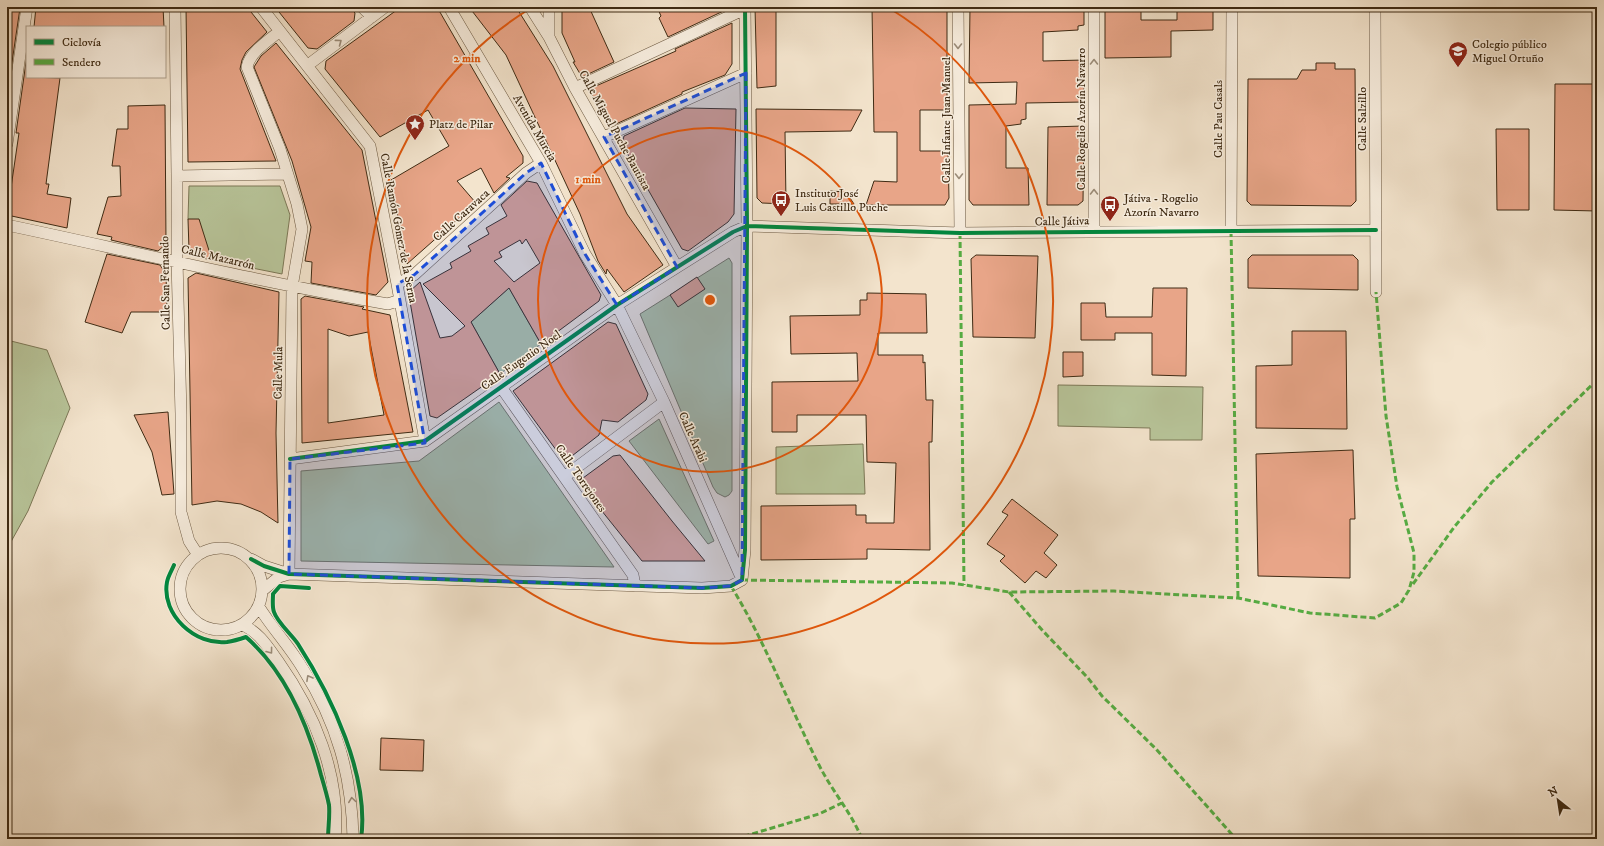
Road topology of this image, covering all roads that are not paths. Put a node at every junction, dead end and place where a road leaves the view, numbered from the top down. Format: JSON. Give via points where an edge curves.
{"nodes":[{"id":1,"x":27,"y":7,"type":"edge"},
{"id":2,"x":175,"y":7,"type":"edge"},
{"id":3,"x":261,"y":7,"type":"edge"},
{"id":4,"x":362,"y":7,"type":"edge"},
{"id":5,"x":385,"y":7,"type":"edge"},
{"id":6,"x":449,"y":7,"type":"edge"},
{"id":7,"x":530,"y":7,"type":"edge"},
{"id":8,"x":549,"y":7,"type":"edge"},
{"id":9,"x":958,"y":7,"type":"edge"},
{"id":10,"x":1094,"y":7,"type":"edge"},
{"id":11,"x":1232,"y":7,"type":"edge"},
{"id":12,"x":1375,"y":7,"type":"edge"},
{"id":13,"x":745,"y":8,"type":"edge"},
{"id":14,"x":372,"y":16,"type":"junction"},
{"id":15,"x":280,"y":31,"type":"junction"},
{"id":16,"x":549,"y":37,"type":"junction"},
{"id":17,"x":308,"y":65,"type":"junction"},
{"id":18,"x":746,"y":73,"type":"junction"},
{"id":19,"x":575,"y":88,"type":"junction"},
{"id":20,"x":604,"y":137,"type":"junction"},
{"id":21,"x":7,"y":144,"type":"edge"},
{"id":22,"x":541,"y":164,"type":"junction"},
{"id":23,"x":287,"y":174,"type":"junction"},
{"id":24,"x":178,"y":176,"type":"junction"},
{"id":25,"x":7,"y":225,"type":"edge"},
{"id":26,"x":747,"y":226,"type":"junction"},
{"id":27,"x":1376,"y":230,"type":"junction"},
{"id":28,"x":1094,"y":231,"type":"junction"},
{"id":29,"x":1231,"y":231,"type":"junction"},
{"id":30,"x":960,"y":233,"type":"junction"},
{"id":31,"x":177,"y":260,"type":"junction"},
{"id":32,"x":677,"y":267,"type":"junction"},
{"id":33,"x":397,"y":284,"type":"junction"},
{"id":34,"x":292,"y":287,"type":"junction"},
{"id":35,"x":1376,"y":292,"type":"dead end"},
{"id":36,"x":400,"y":300,"type":"junction"},
{"id":37,"x":617,"y":305,"type":"junction"},
{"id":38,"x":500,"y":387,"type":"junction"},
{"id":39,"x":664,"y":402,"type":"junction"},
{"id":40,"x":425,"y":442,"type":"junction"},
{"id":41,"x":290,"y":459,"type":"junction"},
{"id":42,"x":564,"y":477,"type":"junction"},
{"id":43,"x":198,"y":554,"type":"junction"},
{"id":44,"x":251,"y":559,"type":"junction"},
{"id":45,"x":289,"y":574,"type":"junction"},
{"id":46,"x":742,"y":580,"type":"junction"},
{"id":47,"x":635,"y":586,"type":"junction"},
{"id":48,"x":263,"y":590,"type":"junction"},
{"id":49,"x":259,"y":607,"type":"junction"},
{"id":50,"x":242,"y":625,"type":"junction"},
{"id":51,"x":335,"y":839,"type":"edge"},
{"id":52,"x":353,"y":839,"type":"edge"}],
"edges":[{"from":1,"to":21,"type":"street"},
{"from":2,"to":24,"type":"street","name":"Calle San Fernando"},
{"from":3,"to":15,"type":"street","name":"Calle Ramón Gómez de la Serna"},
{"from":4,"to":14,"type":"street"},
{"from":5,"to":14,"type":"street"},
{"from":6,"to":22,"type":"street","name":"Avenida Murcia"},
{"from":7,"to":16,"type":"street","name":"Calle Miguel Puche Bautista"},
{"from":8,"to":16,"type":"street"},
{"from":9,"to":30,"type":"street","name":"Calle Infante Juan Manuel","one_way":true},
{"from":28,"to":10,"type":"street","name":"Calle Rogelio Azorín Navarro","one_way":true},
{"from":11,"to":29,"type":"street","name":"Calle Pau Casals"},
{"from":12,"to":27,"type":"street","name":"Calle Salzillo"},
{"from":13,"to":18,"type":"street"},
{"from":13,"to":19,"type":"street"},
{"from":17,"to":14,"type":"street","one_way":true},
{"from":15,"to":17,"type":"street","name":"Calle Ramón Gómez de la Serna"},
{"from":15,"to":23,"type":"street","name":"Calle Mula","via":[[253,55],[248,67],[275,135]]},
{"from":16,"to":19,"type":"street","name":"Calle Miguel Puche Bautista"},
{"from":17,"to":33,"type":"street","name":"Calle Ramón Gómez de la Serna","via":[[370,146]]},
{"from":18,"to":20,"type":"street"},
{"from":18,"to":26,"type":"street"},
{"from":19,"to":20,"type":"street","name":"Calle Miguel Puche Bautista"},
{"from":20,"to":32,"type":"street","name":"Calle Miguel Puche Bautista"},
{"from":22,"to":33,"type":"street","name":"Calle Caravaca","via":[[526,173],[414,275]]},
{"from":22,"to":37,"type":"street","name":"Avenida Murcia","via":[[585,254]]},
{"from":23,"to":24,"type":"street"},
{"from":23,"to":34,"type":"street","name":"Calle Mula","via":[[302,229]]},
{"from":24,"to":31,"type":"street","name":"Calle San Fernando"},
{"from":25,"to":31,"type":"street","name":"Calle Mazarrón"},
{"from":26,"to":30,"type":"street","name":"Calle Játiva"},
{"from":26,"to":32,"type":"street","name":"Calle Eugenio Noel"},
{"from":26,"to":46,"type":"street","via":[[745,550]]},
{"from":27,"to":29,"type":"street","name":"Calle Játiva"},
{"from":27,"to":35,"type":"street","name":"Calle Salzillo"},
{"from":28,"to":29,"type":"street","name":"Calle Játiva"},
{"from":28,"to":30,"type":"street","name":"Calle Játiva"},
{"from":31,"to":34,"type":"street","name":"Calle Mazarrón"},
{"from":31,"to":43,"type":"street","name":"Calle San Fernando","via":[[181,512],[189,541]]},
{"from":32,"to":37,"type":"street","name":"Calle Eugenio Noel"},
{"from":33,"to":36,"type":"street","name":"Calle Ramón Gómez de la Serna"},
{"from":34,"to":36,"type":"street","name":"Calle Mazarrón","via":[[388,304]]},
{"from":34,"to":41,"type":"street","name":"Calle Mula"},
{"from":36,"to":40,"type":"street","name":"Calle Ramón Gómez de la Serna"},
{"from":37,"to":38,"type":"street","name":"Calle Eugenio Noel"},
{"from":37,"to":39,"type":"street","name":"Calle Arabi"},
{"from":38,"to":40,"type":"street","name":"Calle Eugenio Noel"},
{"from":38,"to":42,"type":"street","name":"Calle Torrejones"},
{"from":39,"to":42,"type":"street"},
{"from":39,"to":46,"type":"street","name":"Calle Arabi"},
{"from":40,"to":41,"type":"street","name":"Calle Eugenio Noel"},
{"from":41,"to":45,"type":"street","name":"Calle Mula"},
{"from":42,"to":47,"type":"street","name":"Calle Torrejones","via":[[633,575]]},
{"from":43,"to":44,"type":"street","via":[[219,547],[231,548]]},
{"from":43,"to":50,"type":"street","via":[[189,562],[182,578],[180,595],[183,606],[198,623],[208,628],[220,630]]},
{"from":44,"to":45,"type":"street"},
{"from":44,"to":48,"type":"street","via":[[258,568]]},
{"from":45,"to":47,"type":"street"},
{"from":45,"to":48,"type":"street","via":[[279,577]]},
{"from":46,"to":47,"type":"street","via":[[731,586],[702,588]]},
{"from":48,"to":49,"type":"street"},
{"from":49,"to":50,"type":"street"},
{"from":52,"to":49,"type":"street","one_way":true,"via":[[353,806],[348,774],[336,735],[303,669]]},
{"from":50,"to":51,"type":"street","one_way":true,"via":[[257,635],[268,647],[290,677],[305,704],[324,750],[331,779],[336,808]]}]}
